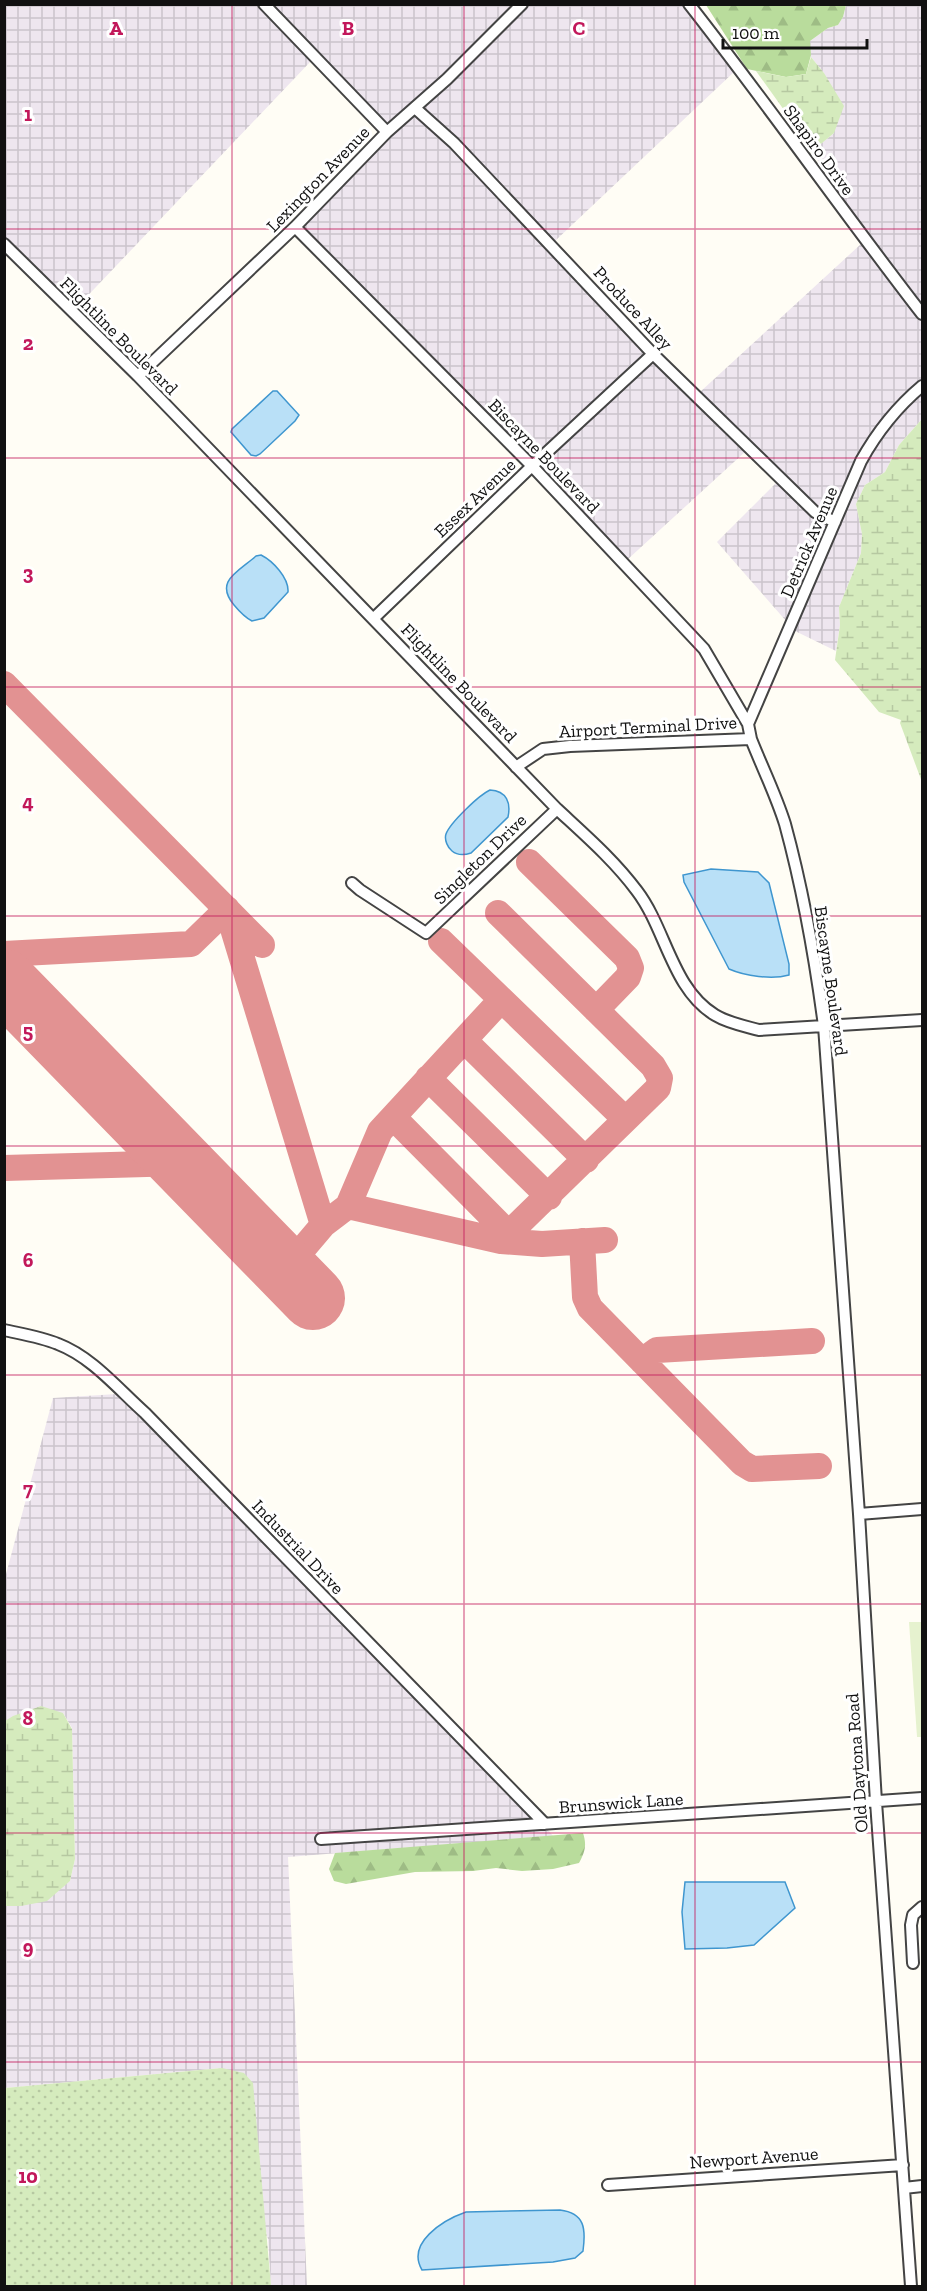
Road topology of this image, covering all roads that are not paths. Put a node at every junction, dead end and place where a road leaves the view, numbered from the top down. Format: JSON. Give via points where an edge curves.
{"nodes":[{"id":1,"x":264,"y":4,"type":"edge"},
{"id":2,"x":522,"y":4,"type":"edge"},
{"id":3,"x":689,"y":4,"type":"edge"},
{"id":4,"x":415,"y":108,"type":"junction"},
{"id":5,"x":387,"y":132,"type":"junction"},
{"id":6,"x":295,"y":227,"type":"junction"},
{"id":7,"x":4,"y":244,"type":"edge"},
{"id":8,"x":922,"y":314,"type":"edge"},
{"id":9,"x":653,"y":354,"type":"junction"},
{"id":10,"x":138,"y":376,"type":"junction"},
{"id":11,"x":922,"y":386,"type":"edge"},
{"id":12,"x":532,"y":466,"type":"junction"},
{"id":13,"x":834,"y":522,"type":"junction"},
{"id":14,"x":374,"y":618,"type":"junction"},
{"id":15,"x":748,"y":724,"type":"junction"},
{"id":16,"x":751,"y":739,"type":"junction"},
{"id":17,"x":516,"y":767,"type":"junction"},
{"id":18,"x":556,"y":808,"type":"junction"},
{"id":19,"x":352,"y":883,"type":"dead end"},
{"id":20,"x":922,"y":1020,"type":"edge"},
{"id":21,"x":824,"y":1026,"type":"junction"},
{"id":22,"x":839,"y":1237,"type":"joint"},
{"id":23,"x":5,"y":1331,"type":"edge"},
{"id":24,"x":922,"y":1509,"type":"edge"},
{"id":25,"x":859,"y":1514,"type":"junction"},
{"id":26,"x":922,"y":1798,"type":"edge"},
{"id":27,"x":876,"y":1802,"type":"junction"},
{"id":28,"x":545,"y":1824,"type":"junction"},
{"id":29,"x":321,"y":1839,"type":"dead end"},
{"id":30,"x":922,"y":1907,"type":"edge"},
{"id":31,"x":913,"y":1963,"type":"dead end"},
{"id":32,"x":903,"y":2165,"type":"junction"},
{"id":33,"x":608,"y":2185,"type":"dead end"},
{"id":34,"x":922,"y":2186,"type":"edge"},
{"id":35,"x":904,"y":2188,"type":"junction"},
{"id":36,"x":911,"y":2286,"type":"edge"}],
"edges":[{"from":1,"to":5,"type":"street"},
{"from":2,"to":4,"type":"street","name":"Lexington Avenue"},
{"from":3,"to":8,"type":"street","name":"Shapiro Drive"},
{"from":4,"to":5,"type":"street","name":"Lexington Avenue"},
{"from":4,"to":9,"type":"street","name":"Produce Alley","via":[[454,143]]},
{"from":5,"to":6,"type":"street","name":"Lexington Avenue"},
{"from":6,"to":10,"type":"street","name":"Lexington Avenue"},
{"from":6,"to":12,"type":"street","name":"Biscayne Boulevard"},
{"from":7,"to":10,"type":"street","name":"Flightline Boulevard"},
{"from":9,"to":12,"type":"street","name":"Essex Avenue"},
{"from":9,"to":13,"type":"street","name":"Produce Alley","via":[[815,512]]},
{"from":10,"to":14,"type":"street","name":"Flightline Boulevard"},
{"from":11,"to":13,"type":"street","name":"Detrick Avenue","via":[[876,435]]},
{"from":12,"to":14,"type":"street","name":"Essex Avenue"},
{"from":12,"to":15,"type":"street","name":"Biscayne Boulevard","via":[[704,649]]},
{"from":13,"to":15,"type":"street","name":"Detrick Avenue"},
{"from":14,"to":17,"type":"street","name":"Flightline Boulevard"},
{"from":15,"to":16,"type":"street","name":"Biscayne Boulevard"},
{"from":16,"to":17,"type":"street","name":"Airport Terminal Drive","via":[[543,749]]},
{"from":16,"to":21,"type":"street","name":"Biscayne Boulevard","via":[[784,823],[817,969]]},
{"from":17,"to":18,"type":"street","name":"Flightline Boulevard"},
{"from":18,"to":19,"type":"street","name":"Singleton Drive","via":[[426,933]]},
{"from":18,"to":21,"type":"street","name":"Flightline Boulevard","via":[[637,891],[654,917],[683,981],[700,1003],[715,1015],[759,1030]]},
{"from":20,"to":21,"type":"street","name":"Flightline Boulevard"},
{"from":21,"to":22,"type":"street","name":"Biscayne Boulevard"},
{"from":22,"to":25,"type":"street","name":"Old Daytona Road"},
{"from":23,"to":28,"type":"street","name":"Industrial Drive","via":[[58,1344],[94,1366],[145,1413]]},
{"from":24,"to":25,"type":"street"},
{"from":25,"to":27,"type":"street","name":"Old Daytona Road"},
{"from":26,"to":27,"type":"street","name":"Brunswick Lane"},
{"from":27,"to":28,"type":"street","name":"Brunswick Lane"},
{"from":27,"to":32,"type":"street","name":"Old Daytona Road"},
{"from":28,"to":29,"type":"street","name":"Brunswick Lane"},
{"from":30,"to":31,"type":"street","via":[[913,1915],[911,1925]]},
{"from":32,"to":33,"type":"street","name":"Newport Avenue"},
{"from":32,"to":35,"type":"street","name":"Old Daytona Road"},
{"from":34,"to":35,"type":"street"},
{"from":35,"to":36,"type":"street","name":"Old Daytona Road"}]}
